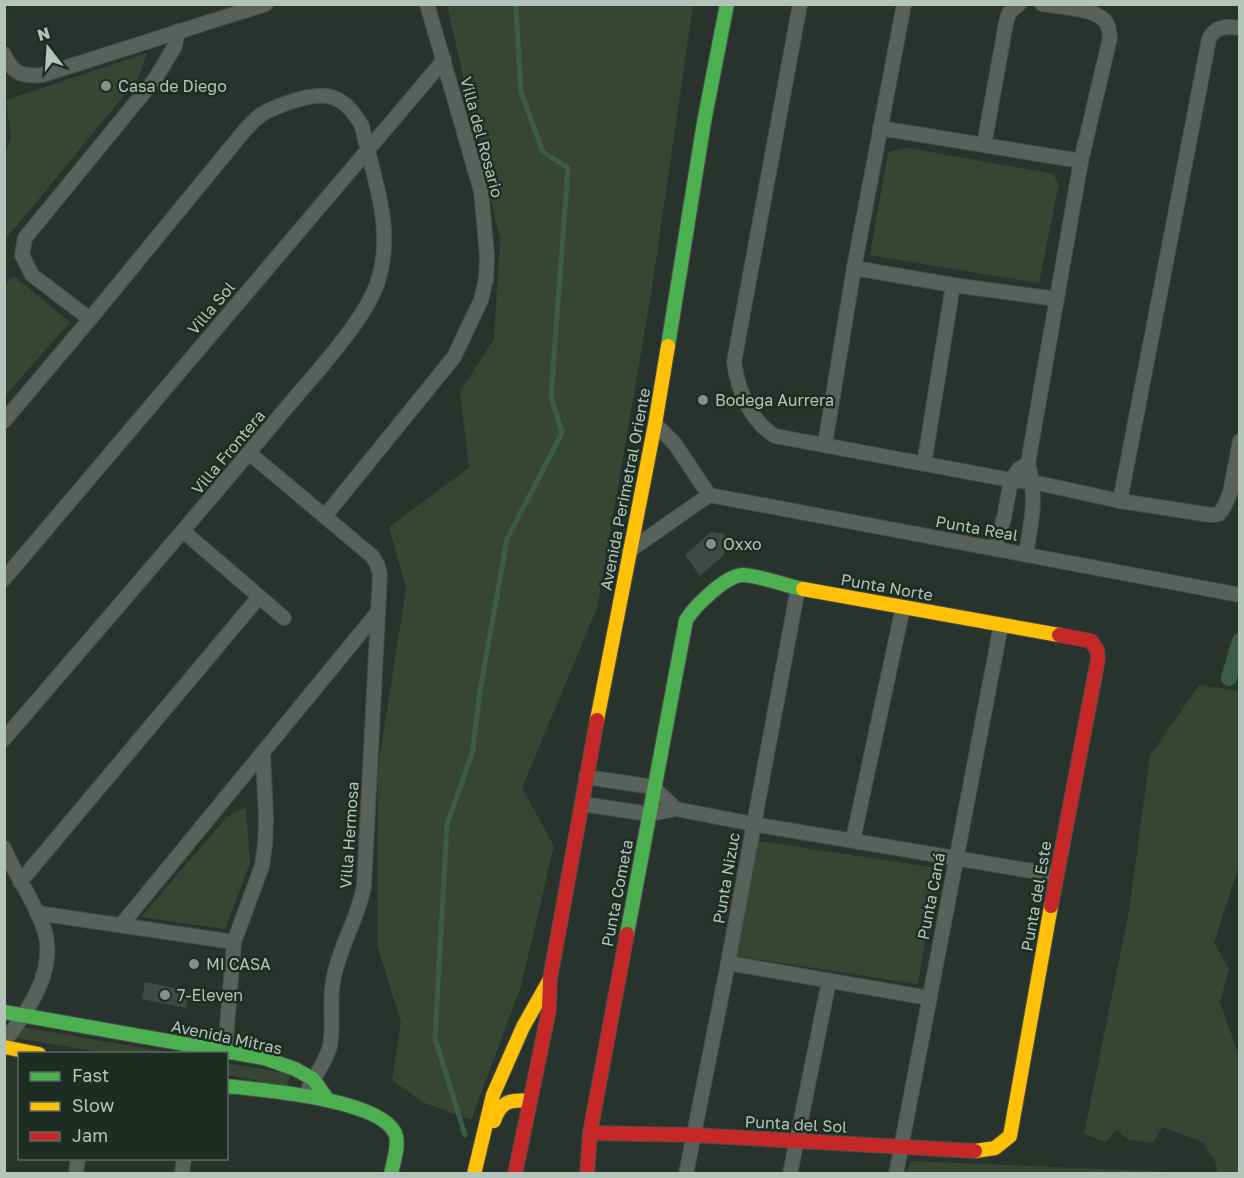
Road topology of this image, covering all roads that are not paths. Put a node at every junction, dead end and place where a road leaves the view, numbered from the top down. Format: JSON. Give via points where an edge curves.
{"nodes":[{"id":1,"x":266,"y":4,"type":"edge"},
{"id":2,"x":427,"y":4,"type":"edge"},
{"id":3,"x":727,"y":4,"type":"edge"},
{"id":4,"x":800,"y":4,"type":"edge"},
{"id":5,"x":904,"y":4,"type":"edge"},
{"id":6,"x":1042,"y":4,"type":"edge"},
{"id":7,"x":1016,"y":6,"type":"edge"},
{"id":8,"x":1239,"y":28,"type":"edge"},
{"id":9,"x":178,"y":32,"type":"junction"},
{"id":10,"x":4,"y":54,"type":"edge"},
{"id":11,"x":444,"y":60,"type":"junction"},
{"id":12,"x":880,"y":128,"type":"junction"},
{"id":13,"x":984,"y":145,"type":"junction"},
{"id":14,"x":367,"y":149,"type":"junction"},
{"id":15,"x":1081,"y":161,"type":"junction"},
{"id":16,"x":854,"y":268,"type":"junction"},
{"id":17,"x":953,"y":285,"type":"junction"},
{"id":18,"x":1057,"y":299,"type":"junction"},
{"id":19,"x":90,"y":320,"type":"junction"},
{"id":20,"x":4,"y":421,"type":"edge"},
{"id":21,"x":655,"y":424,"type":"junction"},
{"id":22,"x":1239,"y":441,"type":"edge"},
{"id":23,"x":825,"y":444,"type":"junction"},
{"id":24,"x":249,"y":453,"type":"junction"},
{"id":25,"x":1028,"y":463,"type":"junction"},
{"id":26,"x":924,"y":464,"type":"junction"},
{"id":27,"x":1011,"y":480,"type":"junction"},
{"id":28,"x":1032,"y":482,"type":"junction"},
{"id":29,"x":708,"y":495,"type":"junction"},
{"id":30,"x":1120,"y":501,"type":"junction"},
{"id":31,"x":325,"y":516,"type":"junction"},
{"id":32,"x":183,"y":531,"type":"junction"},
{"id":33,"x":995,"y":548,"type":"junction"},
{"id":34,"x":629,"y":550,"type":"junction"},
{"id":35,"x":1026,"y":553,"type":"junction"},
{"id":36,"x":4,"y":579,"type":"edge"},
{"id":37,"x":798,"y":588,"type":"junction"},
{"id":38,"x":1239,"y":595,"type":"edge"},
{"id":39,"x":259,"y":597,"type":"junction"},
{"id":40,"x":903,"y":607,"type":"junction"},
{"id":41,"x":377,"y":613,"type":"junction"},
{"id":42,"x":284,"y":618,"type":"dead end"},
{"id":43,"x":686,"y":620,"type":"joint"},
{"id":44,"x":1001,"y":625,"type":"junction"},
{"id":45,"x":1096,"y":648,"type":"joint"},
{"id":46,"x":4,"y":739,"type":"edge"},
{"id":47,"x":263,"y":753,"type":"junction"},
{"id":48,"x":586,"y":777,"type":"junction"},
{"id":49,"x":653,"y":787,"type":"junction"},
{"id":50,"x":582,"y":804,"type":"junction"},
{"id":51,"x":676,"y":808,"type":"junction"},
{"id":52,"x":649,"y":814,"type":"junction"},
{"id":53,"x":753,"y":824,"type":"junction"},
{"id":54,"x":853,"y":840,"type":"junction"},
{"id":55,"x":4,"y":848,"type":"edge"},
{"id":56,"x":956,"y":857,"type":"junction"},
{"id":57,"x":1056,"y":875,"type":"junction"},
{"id":58,"x":20,"y":882,"type":"junction"},
{"id":59,"x":37,"y":913,"type":"junction"},
{"id":60,"x":122,"y":924,"type":"junction"},
{"id":61,"x":234,"y":942,"type":"junction"},
{"id":62,"x":728,"y":963,"type":"junction"},
{"id":63,"x":550,"y":979,"type":"junction"},
{"id":64,"x":829,"y":981,"type":"junction"},
{"id":65,"x":929,"y":998,"type":"junction"},
{"id":66,"x":4,"y":1012,"type":"edge"},
{"id":67,"x":24,"y":1016,"type":"junction"},
{"id":68,"x":4,"y":1042,"type":"edge"},
{"id":69,"x":4,"y":1047,"type":"edge"},
{"id":70,"x":225,"y":1051,"type":"junction"},
{"id":71,"x":33,"y":1052,"type":"edge"},
{"id":72,"x":313,"y":1079,"type":"junction"},
{"id":73,"x":228,"y":1086,"type":"edge"},
{"id":74,"x":303,"y":1097,"type":"junction"},
{"id":75,"x":328,"y":1100,"type":"junction"},
{"id":76,"x":529,"y":1101,"type":"junction"},
{"id":77,"x":590,"y":1133,"type":"junction"},
{"id":78,"x":694,"y":1135,"type":"junction"},
{"id":79,"x":797,"y":1141,"type":"junction"},
{"id":80,"x":901,"y":1147,"type":"junction"},
{"id":81,"x":1000,"y":1147,"type":"joint"},
{"id":82,"x":391,"y":1173,"type":"edge"},
{"id":83,"x":474,"y":1173,"type":"edge"},
{"id":84,"x":483,"y":1173,"type":"edge"},
{"id":85,"x":515,"y":1173,"type":"edge"},
{"id":86,"x":587,"y":1173,"type":"edge"},
{"id":87,"x":686,"y":1173,"type":"edge"},
{"id":88,"x":790,"y":1173,"type":"edge"},
{"id":89,"x":896,"y":1173,"type":"edge"}],
"edges":[{"from":1,"to":9,"type":"street"},
{"from":2,"to":11,"type":"street","name":"Villa del Rosario"},
{"from":3,"to":21,"type":"street","name":"Avenida Perimetral Oriente"},
{"from":4,"to":23,"type":"street","via":[[734,362],[741,392],[758,423],[775,436]]},
{"from":5,"to":12,"type":"street"},
{"from":6,"to":15,"type":"street","via":[[1085,11],[1106,21],[1110,38]]},
{"from":7,"to":13,"type":"street","via":[[1006,22]]},
{"from":8,"to":30,"type":"street","via":[[1215,30],[1209,39]]},
{"from":9,"to":10,"type":"street","via":[[42,75],[20,74],[12,69]]},
{"from":9,"to":19,"type":"street","via":[[175,46],[155,79],[25,238],[22,255],[32,275]]},
{"from":11,"to":14,"type":"street","name":"Villa Sol"},
{"from":11,"to":31,"type":"street","name":"Villa del Rosario","via":[[481,191],[487,255],[482,300],[454,357]]},
{"from":12,"to":13,"type":"street"},
{"from":12,"to":16,"type":"street"},
{"from":13,"to":15,"type":"street"},
{"from":14,"to":19,"type":"street","name":"Villa Frontera","via":[[362,126],[354,113],[331,96],[282,105],[261,115]]},
{"from":14,"to":24,"type":"street","name":"Villa Frontera","via":[[385,220],[384,258],[378,283],[343,340]]},
{"from":14,"to":36,"type":"street","name":"Villa Sol"},
{"from":15,"to":18,"type":"street"},
{"from":16,"to":17,"type":"street"},
{"from":16,"to":23,"type":"street"},
{"from":17,"to":18,"type":"street"},
{"from":17,"to":26,"type":"street"},
{"from":18,"to":25,"type":"street"},
{"from":19,"to":20,"type":"street"},
{"from":21,"to":29,"type":"street","via":[[675,444]]},
{"from":21,"to":34,"type":"street","name":"Avenida Perimetral Oriente"},
{"from":22,"to":30,"type":"street","via":[[1230,493],[1218,514]]},
{"from":23,"to":26,"type":"street"},
{"from":24,"to":31,"type":"street"},
{"from":24,"to":32,"type":"street","name":"Villa Frontera"},
{"from":25,"to":27,"type":"street"},
{"from":25,"to":28,"type":"street"},
{"from":26,"to":27,"type":"street"},
{"from":27,"to":28,"type":"street"},
{"from":27,"to":33,"type":"street"},
{"from":28,"to":30,"type":"street"},
{"from":28,"to":35,"type":"street","via":[[1034,509]]},
{"from":29,"to":33,"type":"street","name":"Punta Real"},
{"from":29,"to":34,"type":"street"},
{"from":31,"to":41,"type":"street","name":"Villa Hermosa","via":[[377,564]]},
{"from":32,"to":39,"type":"street"},
{"from":32,"to":46,"type":"street","name":"Villa Frontera"},
{"from":33,"to":35,"type":"street","name":"Punta Real"},
{"from":34,"to":48,"type":"street","name":"Avenida Perimetral Oriente"},
{"from":35,"to":38,"type":"street","name":"Punta Real"},
{"from":37,"to":40,"type":"street","name":"Punta Norte"},
{"from":37,"to":43,"type":"street","name":"Punta Norte","via":[[742,575],[732,578],[695,606]]},
{"from":37,"to":53,"type":"street","name":"Punta Nizuc"},
{"from":39,"to":42,"type":"street"},
{"from":39,"to":58,"type":"street"},
{"from":40,"to":44,"type":"street","name":"Punta Norte"},
{"from":40,"to":54,"type":"street"},
{"from":41,"to":47,"type":"street"},
{"from":41,"to":72,"type":"street","name":"Villa Hermosa","via":[[364,886],[332,983],[330,1046]]},
{"from":43,"to":49,"type":"street","name":"Punta Cometa"},
{"from":44,"to":45,"type":"street","name":"Punta Norte","via":[[1091,641]]},
{"from":44,"to":56,"type":"street","name":"Punta Caná"},
{"from":45,"to":57,"type":"street","name":"Punta del Este","via":[[1097,666]]},
{"from":47,"to":60,"type":"street"},
{"from":47,"to":61,"type":"street","via":[[266,819],[262,866]]},
{"from":48,"to":49,"type":"street"},
{"from":48,"to":50,"type":"street","name":"Avenida Perimetral Oriente"},
{"from":49,"to":51,"type":"street"},
{"from":49,"to":52,"type":"street","name":"Punta Cometa"},
{"from":50,"to":52,"type":"street"},
{"from":50,"to":63,"type":"street","name":"Avenida Perimetral Oriente"},
{"from":51,"to":52,"type":"street"},
{"from":51,"to":53,"type":"street"},
{"from":52,"to":77,"type":"street","name":"Punta Cometa"},
{"from":53,"to":54,"type":"street"},
{"from":53,"to":62,"type":"street","name":"Punta Nizuc"},
{"from":54,"to":56,"type":"street"},
{"from":55,"to":58,"type":"street"},
{"from":56,"to":57,"type":"street"},
{"from":56,"to":65,"type":"street","name":"Punta Caná"},
{"from":57,"to":81,"type":"street","name":"Punta del Este","via":[[1010,1136]]},
{"from":58,"to":59,"type":"street"},
{"from":59,"to":60,"type":"street"},
{"from":59,"to":67,"type":"street","via":[[45,934],[45,970]]},
{"from":60,"to":61,"type":"street"},
{"from":61,"to":70,"type":"street"},
{"from":62,"to":64,"type":"street"},
{"from":62,"to":78,"type":"street","name":"Punta Nizuc"},
{"from":63,"to":76,"type":"street","name":"Avenida Perimetral Oriente","via":[[549,1010]]},
{"from":63,"to":83,"type":"street","name":"Avenida Perimetral Oriente","via":[[523,1027],[496,1089]]},
{"from":64,"to":65,"type":"street"},
{"from":64,"to":79,"type":"street"},
{"from":65,"to":80,"type":"street","name":"Punta Caná"},
{"from":66,"to":67,"type":"street","name":"Avenida Mitras"},
{"from":67,"to":68,"type":"street"},
{"from":67,"to":70,"type":"street","name":"Avenida Mitras"},
{"from":69,"to":71,"type":"street"},
{"from":70,"to":72,"type":"street","name":"Avenida Mitras","via":[[272,1060]]},
{"from":72,"to":74,"type":"street","name":"Villa Hermosa"},
{"from":72,"to":75,"type":"street","name":"Avenida Mitras"},
{"from":73,"to":74,"type":"street"},
{"from":74,"to":75,"type":"street"},
{"from":75,"to":82,"type":"street","via":[[362,1109],[390,1125],[396,1144]]},
{"from":76,"to":84,"type":"street","via":[[507,1100],[496,1111]]},
{"from":76,"to":85,"type":"street","name":"Avenida Perimetral Oriente"},
{"from":77,"to":78,"type":"street","name":"Punta del Sol"},
{"from":77,"to":86,"type":"street","name":"Punta Cometa"},
{"from":78,"to":79,"type":"street","name":"Punta del Sol"},
{"from":78,"to":87,"type":"street","name":"Punta Nizuc"},
{"from":79,"to":80,"type":"street","name":"Punta del Sol"},
{"from":79,"to":88,"type":"street"},
{"from":80,"to":81,"type":"street","name":"Punta del Sol","via":[[983,1151]]},
{"from":80,"to":89,"type":"street","name":"Punta Caná"}]}
